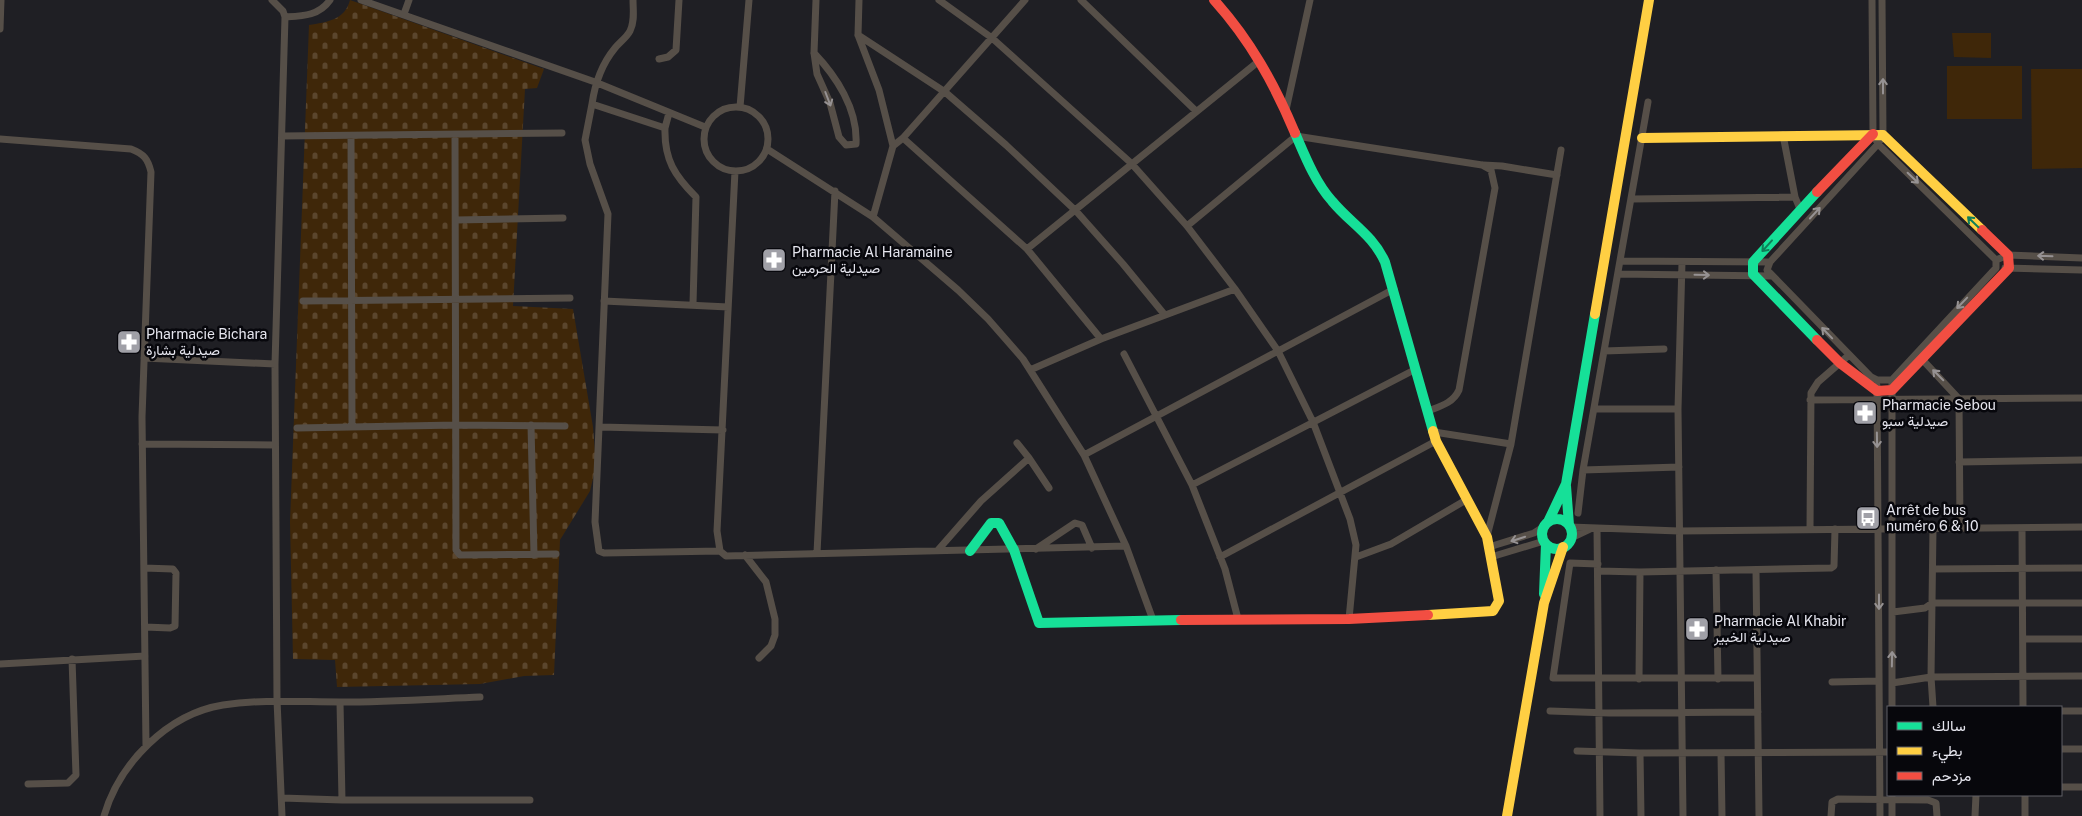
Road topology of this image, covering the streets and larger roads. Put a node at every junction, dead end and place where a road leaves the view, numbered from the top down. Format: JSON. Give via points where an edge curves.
{"nodes":[{"id":1,"x":2,"y":0,"type":"edge"},
{"id":2,"x":272,"y":0,"type":"edge"},
{"id":3,"x":330,"y":0,"type":"edge"},
{"id":4,"x":361,"y":0,"type":"edge"},
{"id":5,"x":409,"y":0,"type":"edge"},
{"id":6,"x":633,"y":0,"type":"edge"},
{"id":7,"x":679,"y":0,"type":"edge"},
{"id":8,"x":749,"y":0,"type":"edge"},
{"id":9,"x":816,"y":0,"type":"edge"},
{"id":10,"x":860,"y":0,"type":"edge"},
{"id":11,"x":939,"y":0,"type":"edge"},
{"id":12,"x":1025,"y":0,"type":"edge"},
{"id":13,"x":1081,"y":0,"type":"edge"},
{"id":14,"x":1214,"y":0,"type":"edge"},
{"id":15,"x":1310,"y":0,"type":"edge"},
{"id":16,"x":1649,"y":0,"type":"edge"},
{"id":17,"x":1872,"y":0,"type":"edge"},
{"id":18,"x":1882,"y":0,"type":"edge"},
{"id":19,"x":404,"y":14,"type":"junction"},
{"id":20,"x":285,"y":17,"type":"junction"},
{"id":21,"x":0,"y":29,"type":"edge"},
{"id":22,"x":858,"y":35,"type":"junction"},
{"id":23,"x":992,"y":38,"type":"junction"},
{"id":24,"x":814,"y":53,"type":"junction"},
{"id":25,"x":659,"y":59,"type":"dead end"},
{"id":26,"x":1259,"y":61,"type":"junction"},
{"id":27,"x":595,"y":82,"type":"junction"},
{"id":28,"x":945,"y":92,"type":"junction"},
{"id":29,"x":1648,"y":102,"type":"dead end"},
{"id":30,"x":592,"y":104,"type":"junction"},
{"id":31,"x":740,"y":107,"type":"junction"},
{"id":32,"x":1286,"y":110,"type":"junction"},
{"id":33,"x":1196,"y":111,"type":"junction"},
{"id":34,"x":668,"y":112,"type":"junction"},
{"id":35,"x":705,"y":127,"type":"junction"},
{"id":36,"x":665,"y":128,"type":"junction"},
{"id":37,"x":562,"y":133,"type":"dead end"},
{"id":38,"x":455,"y":134,"type":"junction"},
{"id":39,"x":1783,"y":135,"type":"junction"},
{"id":40,"x":282,"y":136,"type":"junction"},
{"id":41,"x":351,"y":136,"type":"junction"},
{"id":42,"x":1296,"y":136,"type":"junction"},
{"id":43,"x":904,"y":138,"type":"junction"},
{"id":44,"x":1642,"y":138,"type":"junction"},
{"id":45,"x":1878,"y":138,"type":"junction"},
{"id":46,"x":0,"y":139,"type":"edge"},
{"id":47,"x":893,"y":146,"type":"junction"},
{"id":48,"x":767,"y":149,"type":"junction"},
{"id":49,"x":1561,"y":150,"type":"dead end"},
{"id":50,"x":1131,"y":163,"type":"junction"},
{"id":51,"x":1482,"y":165,"type":"junction"},
{"id":52,"x":735,"y":171,"type":"junction"},
{"id":53,"x":1557,"y":175,"type":"junction"},
{"id":54,"x":835,"y":191,"type":"junction"},
{"id":55,"x":1794,"y":197,"type":"junction"},
{"id":56,"x":1632,"y":199,"type":"junction"},
{"id":57,"x":1800,"y":209,"type":"junction"},
{"id":58,"x":1076,"y":211,"type":"junction"},
{"id":59,"x":873,"y":217,"type":"junction"},
{"id":60,"x":564,"y":218,"type":"dead end"},
{"id":61,"x":456,"y":220,"type":"junction"},
{"id":62,"x":1187,"y":226,"type":"junction"},
{"id":63,"x":1027,"y":249,"type":"junction"},
{"id":64,"x":2008,"y":256,"type":"junction"},
{"id":65,"x":2082,"y":258,"type":"edge"},
{"id":66,"x":1996,"y":260,"type":"junction"},
{"id":67,"x":1621,"y":261,"type":"junction"},
{"id":68,"x":1682,"y":262,"type":"junction"},
{"id":69,"x":1753,"y":262,"type":"junction"},
{"id":70,"x":1770,"y":262,"type":"junction"},
{"id":71,"x":1996,"y":268,"type":"junction"},
{"id":72,"x":2009,"y":268,"type":"junction"},
{"id":73,"x":2082,"y":270,"type":"edge"},
{"id":74,"x":1618,"y":274,"type":"junction"},
{"id":75,"x":1682,"y":274,"type":"junction"},
{"id":76,"x":1755,"y":276,"type":"junction"},
{"id":77,"x":1772,"y":276,"type":"junction"},
{"id":78,"x":1235,"y":288,"type":"junction"},
{"id":79,"x":1394,"y":289,"type":"junction"},
{"id":80,"x":570,"y":298,"type":"dead end"},
{"id":81,"x":456,"y":299,"type":"junction"},
{"id":82,"x":303,"y":300,"type":"dead end"},
{"id":83,"x":351,"y":300,"type":"junction"},
{"id":84,"x":604,"y":301,"type":"junction"},
{"id":85,"x":693,"y":304,"type":"junction"},
{"id":86,"x":728,"y":307,"type":"junction"},
{"id":87,"x":1164,"y":314,"type":"junction"},
{"id":88,"x":1101,"y":339,"type":"junction"},
{"id":89,"x":1664,"y":349,"type":"dead end"},
{"id":90,"x":1278,"y":351,"type":"junction"},
{"id":91,"x":1604,"y":351,"type":"junction"},
{"id":92,"x":1124,"y":354,"type":"dead end"},
{"id":93,"x":1849,"y":355,"type":"junction"},
{"id":94,"x":1918,"y":356,"type":"junction"},
{"id":95,"x":144,"y":358,"type":"junction"},
{"id":96,"x":1840,"y":363,"type":"junction"},
{"id":97,"x":274,"y":364,"type":"junction"},
{"id":98,"x":1416,"y":369,"type":"junction"},
{"id":99,"x":1030,"y":370,"type":"junction"},
{"id":100,"x":1877,"y":390,"type":"junction"},
{"id":101,"x":1892,"y":390,"type":"junction"},
{"id":102,"x":1959,"y":398,"type":"junction"},
{"id":103,"x":2082,"y":398,"type":"edge"},
{"id":104,"x":1810,"y":400,"type":"junction"},
{"id":105,"x":1594,"y":409,"type":"junction"},
{"id":106,"x":1678,"y":409,"type":"junction"},
{"id":107,"x":1428,"y":410,"type":"junction"},
{"id":108,"x":1158,"y":417,"type":"junction"},
{"id":109,"x":1313,"y":422,"type":"junction"},
{"id":110,"x":457,"y":425,"type":"junction"},
{"id":111,"x":531,"y":425,"type":"junction"},
{"id":112,"x":565,"y":426,"type":"dead end"},
{"id":113,"x":352,"y":427,"type":"junction"},
{"id":114,"x":600,"y":427,"type":"junction"},
{"id":115,"x":297,"y":428,"type":"dead end"},
{"id":116,"x":723,"y":430,"type":"junction"},
{"id":117,"x":1435,"y":436,"type":"junction"},
{"id":118,"x":1017,"y":443,"type":"dead end"},
{"id":119,"x":142,"y":444,"type":"junction"},
{"id":120,"x":1511,"y":444,"type":"junction"},
{"id":121,"x":275,"y":445,"type":"junction"},
{"id":122,"x":1084,"y":455,"type":"junction"},
{"id":123,"x":1029,"y":458,"type":"junction"},
{"id":124,"x":2082,"y":460,"type":"edge"},
{"id":125,"x":1959,"y":462,"type":"junction"},
{"id":126,"x":1679,"y":467,"type":"junction"},
{"id":127,"x":1583,"y":470,"type":"junction"},
{"id":128,"x":1566,"y":484,"type":"junction"},
{"id":129,"x":1192,"y":485,"type":"junction"},
{"id":130,"x":1048,"y":488,"type":"dead end"},
{"id":131,"x":1341,"y":492,"type":"junction"},
{"id":132,"x":1466,"y":500,"type":"junction"},
{"id":133,"x":1578,"y":513,"type":"dead end"},
{"id":134,"x":1546,"y":524,"type":"junction"},
{"id":135,"x":1569,"y":526,"type":"junction"},
{"id":136,"x":2082,"y":527,"type":"edge"},
{"id":137,"x":1594,"y":528,"type":"junction"},
{"id":138,"x":1933,"y":528,"type":"junction"},
{"id":139,"x":1960,"y":528,"type":"junction"},
{"id":140,"x":2022,"y":528,"type":"junction"},
{"id":141,"x":1810,"y":529,"type":"junction"},
{"id":142,"x":1835,"y":529,"type":"junction"},
{"id":143,"x":1879,"y":529,"type":"junction"},
{"id":144,"x":1892,"y":529,"type":"junction"},
{"id":145,"x":1679,"y":531,"type":"junction"},
{"id":146,"x":1571,"y":538,"type":"junction"},
{"id":147,"x":1545,"y":543,"type":"junction"},
{"id":148,"x":1126,"y":546,"type":"junction"},
{"id":149,"x":1489,"y":547,"type":"junction"},
{"id":150,"x":1563,"y":547,"type":"junction"},
{"id":151,"x":1092,"y":548,"type":"junction"},
{"id":152,"x":938,"y":550,"type":"junction"},
{"id":153,"x":1014,"y":550,"type":"junction"},
{"id":154,"x":1036,"y":550,"type":"junction"},
{"id":155,"x":720,"y":551,"type":"junction"},
{"id":156,"x":970,"y":551,"type":"junction"},
{"id":157,"x":817,"y":553,"type":"junction"},
{"id":158,"x":556,"y":554,"type":"dead end"},
{"id":159,"x":745,"y":555,"type":"junction"},
{"id":160,"x":534,"y":556,"type":"junction"},
{"id":161,"x":1220,"y":557,"type":"junction"},
{"id":162,"x":1356,"y":557,"type":"junction"},
{"id":163,"x":1598,"y":567,"type":"junction"},
{"id":164,"x":144,"y":568,"type":"junction"},
{"id":165,"x":2022,"y":568,"type":"junction"},
{"id":166,"x":2082,"y":568,"type":"edge"},
{"id":167,"x":1716,"y":570,"type":"junction"},
{"id":168,"x":1756,"y":570,"type":"junction"},
{"id":169,"x":1933,"y":570,"type":"junction"},
{"id":170,"x":1680,"y":571,"type":"junction"},
{"id":171,"x":1640,"y":572,"type":"junction"},
{"id":172,"x":1544,"y":603,"type":"junction"},
{"id":173,"x":1932,"y":603,"type":"junction"},
{"id":174,"x":2023,"y":603,"type":"junction"},
{"id":175,"x":2082,"y":603,"type":"edge"},
{"id":176,"x":1893,"y":612,"type":"junction"},
{"id":177,"x":1238,"y":619,"type":"junction"},
{"id":178,"x":1349,"y":619,"type":"junction"},
{"id":179,"x":1153,"y":620,"type":"junction"},
{"id":180,"x":145,"y":627,"type":"junction"},
{"id":181,"x":2023,"y":639,"type":"junction"},
{"id":182,"x":2082,"y":639,"type":"edge"},
{"id":183,"x":145,"y":656,"type":"junction"},
{"id":184,"x":759,"y":658,"type":"dead end"},
{"id":185,"x":72,"y":659,"type":"junction"},
{"id":186,"x":0,"y":664,"type":"edge"},
{"id":187,"x":2082,"y":676,"type":"edge"},
{"id":188,"x":1931,"y":677,"type":"junction"},
{"id":189,"x":2023,"y":677,"type":"junction"},
{"id":190,"x":1680,"y":678,"type":"junction"},
{"id":191,"x":1757,"y":678,"type":"junction"},
{"id":192,"x":1639,"y":679,"type":"junction"},
{"id":193,"x":1718,"y":679,"type":"junction"},
{"id":194,"x":1598,"y":680,"type":"junction"},
{"id":195,"x":1879,"y":681,"type":"junction"},
{"id":196,"x":1832,"y":682,"type":"dead end"},
{"id":197,"x":1892,"y":683,"type":"junction"},
{"id":198,"x":480,"y":697,"type":"dead end"},
{"id":199,"x":277,"y":700,"type":"junction"},
{"id":200,"x":340,"y":702,"type":"junction"},
{"id":201,"x":1892,"y":706,"type":"edge"},
{"id":202,"x":1933,"y":706,"type":"edge"},
{"id":203,"x":2023,"y":706,"type":"edge"},
{"id":204,"x":1550,"y":710,"type":"dead end"},
{"id":205,"x":2082,"y":711,"type":"edge"},
{"id":206,"x":1683,"y":712,"type":"junction"},
{"id":207,"x":1758,"y":712,"type":"junction"},
{"id":208,"x":2062,"y":712,"type":"edge"},
{"id":209,"x":1598,"y":713,"type":"junction"},
{"id":210,"x":146,"y":746,"type":"junction"},
{"id":211,"x":2082,"y":749,"type":"edge"},
{"id":212,"x":2062,"y":750,"type":"edge"},
{"id":213,"x":1577,"y":751,"type":"dead end"},
{"id":214,"x":1600,"y":751,"type":"junction"},
{"id":215,"x":1758,"y":752,"type":"junction"},
{"id":216,"x":1879,"y":752,"type":"junction"},
{"id":217,"x":1887,"y":752,"type":"edge"},
{"id":218,"x":1640,"y":753,"type":"junction"},
{"id":219,"x":1683,"y":753,"type":"junction"},
{"id":220,"x":1721,"y":753,"type":"junction"},
{"id":221,"x":28,"y":784,"type":"dead end"},
{"id":222,"x":2062,"y":787,"type":"edge"},
{"id":223,"x":2082,"y":787,"type":"edge"},
{"id":224,"x":1976,"y":796,"type":"edge"},
{"id":225,"x":2025,"y":796,"type":"edge"},
{"id":226,"x":282,"y":798,"type":"junction"},
{"id":227,"x":1892,"y":798,"type":"edge"},
{"id":228,"x":342,"y":800,"type":"junction"},
{"id":229,"x":530,"y":800,"type":"dead end"},
{"id":230,"x":1880,"y":800,"type":"junction"},
{"id":231,"x":104,"y":816,"type":"edge"},
{"id":232,"x":282,"y":816,"type":"edge"},
{"id":233,"x":1507,"y":816,"type":"edge"},
{"id":234,"x":1600,"y":816,"type":"edge"},
{"id":235,"x":1642,"y":816,"type":"edge"},
{"id":236,"x":1683,"y":816,"type":"edge"},
{"id":237,"x":1722,"y":816,"type":"edge"},
{"id":238,"x":1758,"y":816,"type":"edge"},
{"id":239,"x":1831,"y":816,"type":"edge"},
{"id":240,"x":1880,"y":816,"type":"edge"},
{"id":241,"x":1892,"y":816,"type":"edge"},
{"id":242,"x":1937,"y":816,"type":"edge"},
{"id":243,"x":1975,"y":816,"type":"edge"},
{"id":244,"x":2025,"y":816,"type":"edge"}],
"edges":[{"from":1,"to":21,"type":"street"},
{"from":2,"to":20,"type":"street"},
{"from":3,"to":20,"type":"street","via":[[312,14]]},
{"from":4,"to":19,"type":"street"},
{"from":5,"to":19,"type":"street"},
{"from":6,"to":27,"type":"street","via":[[630,33],[608,57]]},
{"from":7,"to":25,"type":"street","via":[[676,50]]},
{"from":8,"to":31,"type":"street"},
{"from":9,"to":24,"type":"street"},
{"from":10,"to":22,"type":"street"},
{"from":11,"to":23,"type":"street"},
{"from":12,"to":23,"type":"street"},
{"from":13,"to":33,"type":"street"},
{"from":14,"to":26,"type":"street","via":[[1234,22]]},
{"from":15,"to":32,"type":"street"},
{"from":16,"to":128,"type":"street"},
{"from":17,"to":45,"type":"street"},
{"from":45,"to":18,"type":"street","one_way":true},
{"from":19,"to":27,"type":"street"},
{"from":20,"to":40,"type":"street"},
{"from":22,"to":28,"type":"street"},
{"from":22,"to":47,"type":"street","via":[[879,90]]},
{"from":23,"to":28,"type":"street"},
{"from":23,"to":50,"type":"street"},
{"from":24,"to":24,"type":"street","one_way":true,"via":[[817,74],[830,103],[839,137],[846,145],[852,146],[856,144],[857,137],[849,106],[830,69]]},
{"from":26,"to":32,"type":"street"},
{"from":26,"to":33,"type":"street"},
{"from":27,"to":30,"type":"street"},
{"from":27,"to":34,"type":"street"},
{"from":28,"to":43,"type":"street"},
{"from":28,"to":58,"type":"street"},
{"from":29,"to":44,"type":"street"},
{"from":30,"to":36,"type":"street"},
{"from":30,"to":84,"type":"street","via":[[585,140],[608,214]]},
{"from":31,"to":35,"type":"street","via":[[722,110]]},
{"from":31,"to":48,"type":"street","via":[[752,111],[766,127]]},
{"from":32,"to":42,"type":"street"},
{"from":33,"to":50,"type":"street"},
{"from":34,"to":35,"type":"street"},
{"from":34,"to":36,"type":"street"},
{"from":35,"to":52,"type":"street","via":[[707,154],[714,163]]},
{"from":36,"to":85,"type":"street","via":[[666,153],[678,180],[696,198]]},
{"from":37,"to":38,"type":"street"},
{"from":38,"to":41,"type":"street"},
{"from":38,"to":61,"type":"street"},
{"from":39,"to":44,"type":"street"},
{"from":39,"to":45,"type":"street"},
{"from":39,"to":55,"type":"street"},
{"from":40,"to":41,"type":"street"},
{"from":40,"to":97,"type":"street"},
{"from":41,"to":83,"type":"street"},
{"from":42,"to":51,"type":"street"},
{"from":42,"to":62,"type":"street"},
{"from":42,"to":79,"type":"street","via":[[1333,204],[1373,240],[1387,265]]},
{"from":43,"to":47,"type":"street"},
{"from":43,"to":63,"type":"street"},
{"from":44,"to":56,"type":"street"},
{"from":45,"to":57,"type":"street"},
{"from":64,"to":45,"type":"street","one_way":true},
{"from":45,"to":66,"type":"street","one_way":true},
{"from":70,"to":45,"type":"street","one_way":true},
{"from":46,"to":95,"type":"street","via":[[131,149],[146,156],[151,172]]},
{"from":47,"to":59,"type":"street"},
{"from":48,"to":52,"type":"street","via":[[754,165]]},
{"from":48,"to":54,"type":"street"},
{"from":49,"to":53,"type":"street"},
{"from":50,"to":58,"type":"street"},
{"from":50,"to":62,"type":"street"},
{"from":51,"to":53,"type":"street"},
{"from":51,"to":107,"type":"street","via":[[1491,170],[1495,188],[1459,390],[1448,404]]},
{"from":52,"to":86,"type":"street"},
{"from":53,"to":120,"type":"street"},
{"from":54,"to":59,"type":"street"},
{"from":54,"to":157,"type":"street"},
{"from":55,"to":56,"type":"street"},
{"from":55,"to":57,"type":"street"},
{"from":56,"to":67,"type":"street"},
{"from":57,"to":69,"type":"street","one_way":true},
{"from":58,"to":63,"type":"street"},
{"from":58,"to":87,"type":"street"},
{"from":59,"to":99,"type":"street","via":[[988,319]]},
{"from":60,"to":61,"type":"street"},
{"from":61,"to":81,"type":"street"},
{"from":62,"to":78,"type":"street"},
{"from":63,"to":88,"type":"street"},
{"from":65,"to":64,"type":"street","one_way":true},
{"from":64,"to":66,"type":"street"},
{"from":64,"to":72,"type":"street"},
{"from":66,"to":71,"type":"street"},
{"from":67,"to":68,"type":"street"},
{"from":67,"to":74,"type":"street"},
{"from":68,"to":69,"type":"street"},
{"from":68,"to":75,"type":"street"},
{"from":69,"to":70,"type":"street"},
{"from":69,"to":76,"type":"street"},
{"from":70,"to":77,"type":"street","via":[[1767,270]]},
{"from":71,"to":72,"type":"street"},
{"from":71,"to":94,"type":"street","one_way":true},
{"from":72,"to":73,"type":"street"},
{"from":72,"to":94,"type":"street"},
{"from":74,"to":75,"type":"street"},
{"from":74,"to":91,"type":"street"},
{"from":75,"to":76,"type":"street","one_way":true},
{"from":75,"to":106,"type":"street"},
{"from":76,"to":77,"type":"street"},
{"from":76,"to":96,"type":"street"},
{"from":93,"to":77,"type":"street","one_way":true},
{"from":78,"to":87,"type":"street"},
{"from":78,"to":90,"type":"street"},
{"from":79,"to":90,"type":"street"},
{"from":79,"to":98,"type":"street"},
{"from":80,"to":81,"type":"street"},
{"from":81,"to":83,"type":"street"},
{"from":81,"to":110,"type":"street"},
{"from":82,"to":83,"type":"street"},
{"from":83,"to":113,"type":"street"},
{"from":84,"to":85,"type":"street"},
{"from":84,"to":114,"type":"street"},
{"from":85,"to":86,"type":"street"},
{"from":86,"to":116,"type":"street"},
{"from":87,"to":88,"type":"street"},
{"from":88,"to":99,"type":"street"},
{"from":89,"to":91,"type":"street"},
{"from":90,"to":108,"type":"street"},
{"from":90,"to":109,"type":"street"},
{"from":91,"to":105,"type":"street"},
{"from":92,"to":108,"type":"street"},
{"from":93,"to":96,"type":"street"},
{"from":93,"to":100,"type":"street"},
{"from":94,"to":101,"type":"street"},
{"from":102,"to":94,"type":"street","one_way":true},
{"from":95,"to":97,"type":"street"},
{"from":95,"to":119,"type":"street"},
{"from":96,"to":100,"type":"street"},
{"from":96,"to":104,"type":"street","via":[[1814,388]]},
{"from":97,"to":121,"type":"street"},
{"from":98,"to":107,"type":"street"},
{"from":98,"to":109,"type":"street"},
{"from":99,"to":122,"type":"street"},
{"from":100,"to":101,"type":"street"},
{"from":100,"to":104,"type":"street"},
{"from":100,"to":143,"type":"street","one_way":true},
{"from":101,"to":102,"type":"street"},
{"from":101,"to":144,"type":"street"},
{"from":102,"to":103,"type":"street"},
{"from":102,"to":125,"type":"street"},
{"from":104,"to":141,"type":"street"},
{"from":105,"to":106,"type":"street"},
{"from":105,"to":127,"type":"street"},
{"from":106,"to":126,"type":"street"},
{"from":107,"to":117,"type":"street"},
{"from":108,"to":122,"type":"street"},
{"from":108,"to":129,"type":"street"},
{"from":109,"to":129,"type":"street"},
{"from":109,"to":131,"type":"street"},
{"from":110,"to":111,"type":"street"},
{"from":110,"to":113,"type":"street"},
{"from":110,"to":160,"type":"street","via":[[456,550],[460,555]]},
{"from":111,"to":112,"type":"street"},
{"from":111,"to":160,"type":"street"},
{"from":113,"to":115,"type":"street"},
{"from":114,"to":116,"type":"street"},
{"from":114,"to":155,"type":"street","via":[[595,522],[599,551],[629,554]]},
{"from":116,"to":155,"type":"street","via":[[717,531]]},
{"from":117,"to":120,"type":"street"},
{"from":117,"to":131,"type":"street"},
{"from":117,"to":132,"type":"street"},
{"from":118,"to":123,"type":"street"},
{"from":119,"to":121,"type":"street"},
{"from":119,"to":164,"type":"street"},
{"from":120,"to":149,"type":"street"},
{"from":121,"to":199,"type":"street"},
{"from":122,"to":148,"type":"street"},
{"from":123,"to":130,"type":"street"},
{"from":123,"to":152,"type":"street","via":[[981,501]]},
{"from":124,"to":125,"type":"street"},
{"from":125,"to":139,"type":"street"},
{"from":126,"to":127,"type":"street"},
{"from":126,"to":145,"type":"street"},
{"from":127,"to":133,"type":"street"},
{"from":128,"to":134,"type":"street"},
{"from":128,"to":135,"type":"street"},
{"from":129,"to":161,"type":"street"},
{"from":131,"to":161,"type":"street"},
{"from":131,"to":162,"type":"street","via":[[1354,532]]},
{"from":132,"to":149,"type":"street"},
{"from":132,"to":162,"type":"street","via":[[1391,544]]},
{"from":134,"to":135,"type":"street","via":[[1559,519]]},
{"from":134,"to":147,"type":"street","via":[[1542,536]]},
{"from":134,"to":149,"type":"street","one_way":true,"via":[[1534,533]]},
{"from":135,"to":137,"type":"street"},
{"from":135,"to":146,"type":"street"},
{"from":136,"to":140,"type":"street"},
{"from":137,"to":145,"type":"street"},
{"from":137,"to":146,"type":"street"},
{"from":137,"to":163,"type":"street"},
{"from":138,"to":139,"type":"street"},
{"from":138,"to":144,"type":"street"},
{"from":138,"to":169,"type":"street"},
{"from":139,"to":140,"type":"street"},
{"from":140,"to":165,"type":"street"},
{"from":141,"to":142,"type":"street"},
{"from":141,"to":145,"type":"street"},
{"from":142,"to":143,"type":"street"},
{"from":142,"to":168,"type":"street","via":[[1834,566],[1831,568]]},
{"from":143,"to":144,"type":"street"},
{"from":143,"to":195,"type":"street","one_way":true},
{"from":144,"to":176,"type":"street"},
{"from":145,"to":170,"type":"street"},
{"from":146,"to":150,"type":"street"},
{"from":147,"to":149,"type":"street"},
{"from":147,"to":150,"type":"street","via":[[1551,548]]},
{"from":147,"to":172,"type":"street"},
{"from":148,"to":151,"type":"street"},
{"from":148,"to":179,"type":"street"},
{"from":149,"to":178,"type":"street","via":[[1499,601],[1493,611]]},
{"from":150,"to":172,"type":"street"},
{"from":151,"to":154,"type":"street"},
{"from":151,"to":154,"type":"street","via":[[1082,525],[1075,523]]},
{"from":152,"to":156,"type":"street"},
{"from":152,"to":157,"type":"street"},
{"from":153,"to":154,"type":"street"},
{"from":153,"to":156,"type":"street"},
{"from":153,"to":156,"type":"street","via":[[996,522],[991,523]]},
{"from":153,"to":179,"type":"street","via":[[1039,623]]},
{"from":155,"to":159,"type":"street","via":[[726,556]]},
{"from":157,"to":159,"type":"street"},
{"from":158,"to":160,"type":"street"},
{"from":159,"to":184,"type":"street","via":[[766,582],[775,619],[771,646]]},
{"from":161,"to":177,"type":"street"},
{"from":162,"to":178,"type":"street"},
{"from":163,"to":171,"type":"street"},
{"from":163,"to":194,"type":"street"},
{"from":163,"to":194,"type":"street","via":[[1570,563],[1552,676],[1556,679]]},
{"from":164,"to":180,"type":"street"},
{"from":164,"to":180,"type":"street","via":[[174,569],[176,573],[175,626]]},
{"from":165,"to":166,"type":"street"},
{"from":165,"to":169,"type":"street"},
{"from":165,"to":174,"type":"street"},
{"from":167,"to":168,"type":"street"},
{"from":167,"to":170,"type":"street"},
{"from":167,"to":193,"type":"street"},
{"from":168,"to":191,"type":"street"},
{"from":169,"to":173,"type":"street"},
{"from":170,"to":171,"type":"street"},
{"from":170,"to":190,"type":"street"},
{"from":171,"to":192,"type":"street"},
{"from":172,"to":233,"type":"street"},
{"from":173,"to":174,"type":"street"},
{"from":173,"to":176,"type":"street","via":[[1925,608]]},
{"from":173,"to":188,"type":"street"},
{"from":174,"to":175,"type":"street"},
{"from":174,"to":181,"type":"street"},
{"from":197,"to":176,"type":"street","one_way":true},
{"from":177,"to":178,"type":"street"},
{"from":177,"to":179,"type":"street"},
{"from":180,"to":183,"type":"street"},
{"from":181,"to":182,"type":"street"},
{"from":181,"to":189,"type":"street"},
{"from":183,"to":185,"type":"street"},
{"from":183,"to":210,"type":"street"},
{"from":185,"to":186,"type":"street"},
{"from":185,"to":221,"type":"street","via":[[76,775],[68,783]]},
{"from":187,"to":189,"type":"street"},
{"from":188,"to":189,"type":"street"},
{"from":188,"to":197,"type":"street"},
{"from":188,"to":202,"type":"street"},
{"from":189,"to":203,"type":"street"},
{"from":190,"to":192,"type":"street"},
{"from":190,"to":193,"type":"street"},
{"from":190,"to":206,"type":"street"},
{"from":191,"to":193,"type":"street"},
{"from":191,"to":207,"type":"street"},
{"from":192,"to":194,"type":"street"},
{"from":194,"to":209,"type":"street"},
{"from":195,"to":196,"type":"street"},
{"from":195,"to":216,"type":"street"},
{"from":197,"to":201,"type":"street"},
{"from":198,"to":200,"type":"street"},
{"from":199,"to":200,"type":"street"},
{"from":199,"to":210,"type":"street","via":[[220,705],[202,711],[187,717]]},
{"from":199,"to":226,"type":"street"},
{"from":200,"to":228,"type":"street"},
{"from":204,"to":209,"type":"street"},
{"from":205,"to":208,"type":"street"},
{"from":206,"to":207,"type":"street"},
{"from":206,"to":209,"type":"street"},
{"from":206,"to":219,"type":"street"},
{"from":207,"to":215,"type":"street"},
{"from":209,"to":214,"type":"street"},
{"from":210,"to":231,"type":"street","via":[[117,783]]},
{"from":211,"to":212,"type":"street"},
{"from":213,"to":214,"type":"street"},
{"from":214,"to":218,"type":"street"},
{"from":214,"to":234,"type":"street"},
{"from":215,"to":216,"type":"street"},
{"from":215,"to":220,"type":"street"},
{"from":215,"to":238,"type":"street"},
{"from":216,"to":217,"type":"street"},
{"from":216,"to":230,"type":"street"},
{"from":218,"to":219,"type":"street"},
{"from":218,"to":235,"type":"street"},
{"from":219,"to":220,"type":"street"},
{"from":219,"to":236,"type":"street"},
{"from":220,"to":237,"type":"street"},
{"from":222,"to":223,"type":"street"},
{"from":224,"to":243,"type":"street"},
{"from":225,"to":244,"type":"street"},
{"from":226,"to":228,"type":"street"},
{"from":226,"to":232,"type":"street"},
{"from":227,"to":230,"type":"street"},
{"from":227,"to":241,"type":"street"},
{"from":227,"to":242,"type":"street","via":[[1933,801],[1937,806]]},
{"from":228,"to":229,"type":"street"},
{"from":230,"to":239,"type":"street","via":[[1836,800],[1831,804]]},
{"from":230,"to":240,"type":"street"}]}
